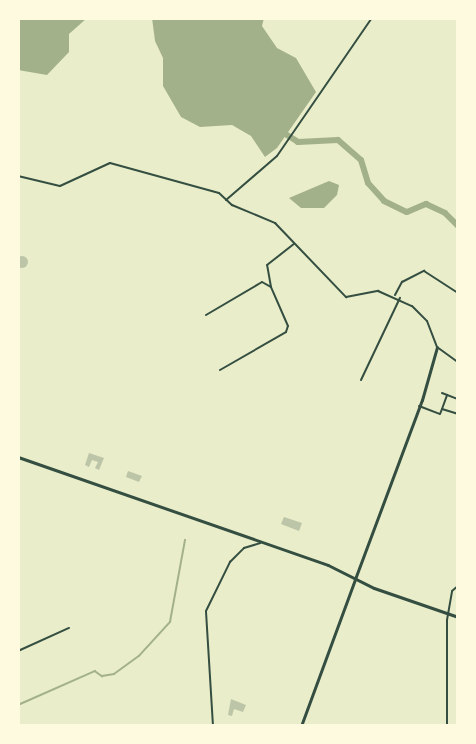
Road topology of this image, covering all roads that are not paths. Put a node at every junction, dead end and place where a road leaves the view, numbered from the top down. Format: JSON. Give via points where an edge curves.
{"nodes":[{"id":1,"x":372,"y":18,"type":"edge"},
{"id":2,"x":18,"y":176,"type":"edge"},
{"id":3,"x":226,"y":200,"type":"junction"},
{"id":4,"x":294,"y":244,"type":"junction"},
{"id":5,"x":271,"y":287,"type":"junction"},
{"id":6,"x":458,"y":293,"type":"edge"},
{"id":7,"x":395,"y":295,"type":"junction"},
{"id":8,"x":400,"y":298,"type":"junction"},
{"id":9,"x":206,"y":315,"type":"dead end"},
{"id":10,"x":437,"y":347,"type":"junction"},
{"id":11,"x":458,"y":362,"type":"edge"},
{"id":12,"x":220,"y":370,"type":"dead end"},
{"id":13,"x":361,"y":380,"type":"dead end"},
{"id":14,"x":442,"y":393,"type":"dead end"},
{"id":15,"x":447,"y":395,"type":"junction"},
{"id":16,"x":458,"y":399,"type":"edge"},
{"id":17,"x":419,"y":406,"type":"junction"},
{"id":18,"x":442,"y":409,"type":"junction"},
{"id":19,"x":458,"y":414,"type":"edge"},
{"id":20,"x":18,"y":457,"type":"edge"},
{"id":21,"x":262,"y":542,"type":"junction"},
{"id":22,"x":355,"y":579,"type":"junction"},
{"id":23,"x":458,"y":586,"type":"edge"},
{"id":24,"x":448,"y":616,"type":"junction"},
{"id":25,"x":458,"y":617,"type":"edge"},
{"id":26,"x":69,"y":628,"type":"dead end"},
{"id":27,"x":18,"y":651,"type":"edge"},
{"id":28,"x":213,"y":726,"type":"edge"},
{"id":29,"x":301,"y":726,"type":"edge"},
{"id":30,"x":447,"y":726,"type":"edge"}],
"edges":[{"from":1,"to":3,"type":"street","via":[[283,148]]},
{"from":2,"to":3,"type":"street","via":[[60,186],[110,163],[206,187]]},
{"from":3,"to":4,"type":"street","via":[[275,223]]},
{"from":4,"to":5,"type":"street","via":[[268,261]]},
{"from":4,"to":7,"type":"street","via":[[346,297],[378,291]]},
{"from":5,"to":9,"type":"street","via":[[262,282]]},
{"from":5,"to":12,"type":"street","via":[[284,315],[286,332]]},
{"from":6,"to":7,"type":"street","via":[[424,271],[402,282]]},
{"from":7,"to":8,"type":"street"},
{"from":8,"to":10,"type":"street","via":[[427,321]]},
{"from":8,"to":13,"type":"street"},
{"from":10,"to":11,"type":"street"},
{"from":10,"to":17,"type":"main road"},
{"from":14,"to":15,"type":"street"},
{"from":15,"to":16,"type":"street"},
{"from":15,"to":18,"type":"street"},
{"from":17,"to":18,"type":"street","via":[[440,414]]},
{"from":17,"to":22,"type":"main road"},
{"from":18,"to":19,"type":"street"},
{"from":20,"to":21,"type":"main road"},
{"from":21,"to":22,"type":"main road"},
{"from":21,"to":28,"type":"street","via":[[244,548],[230,562],[206,611]]},
{"from":22,"to":24,"type":"main road"},
{"from":22,"to":29,"type":"main road"},
{"from":23,"to":24,"type":"street","via":[[452,591]]},
{"from":24,"to":25,"type":"main road"},
{"from":24,"to":30,"type":"street"},
{"from":26,"to":27,"type":"street"}]}
